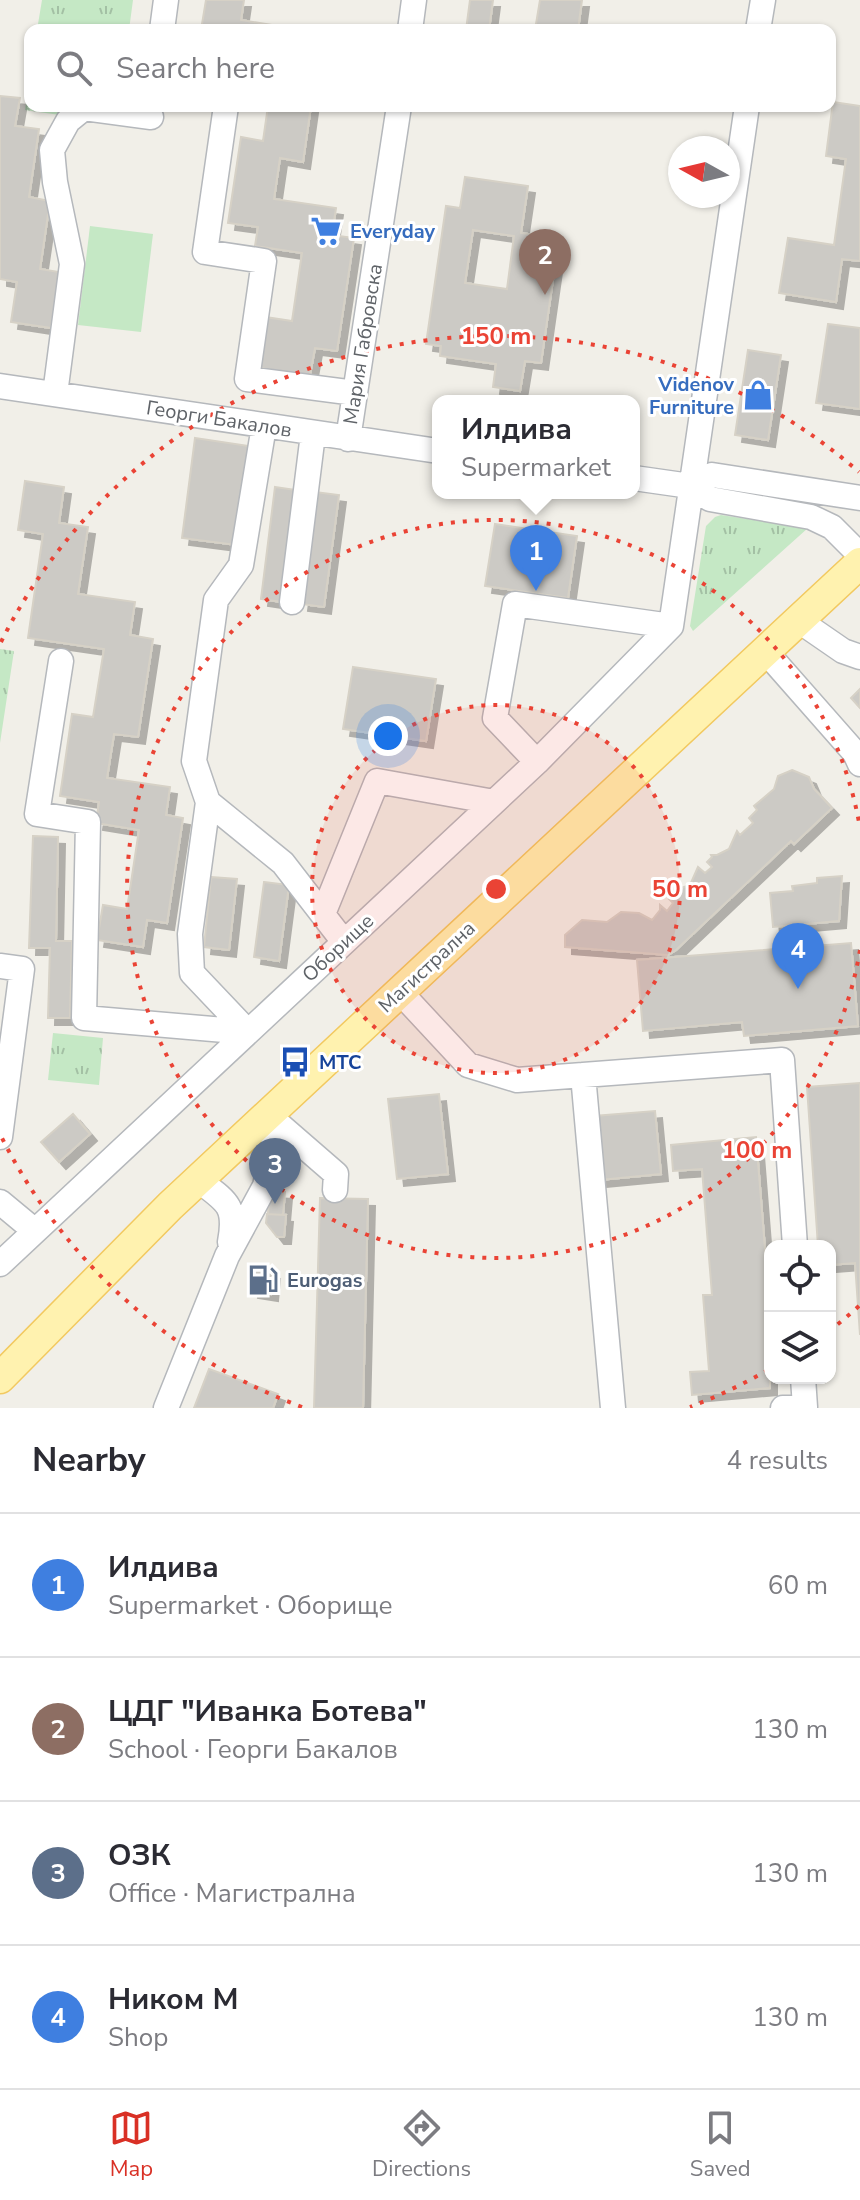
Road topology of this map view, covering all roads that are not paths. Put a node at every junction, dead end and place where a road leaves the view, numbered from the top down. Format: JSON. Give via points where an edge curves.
{"nodes":[{"id":1,"x":166,"y":0,"type":"edge"},
{"id":2,"x":414,"y":0,"type":"edge"},
{"id":3,"x":763,"y":0,"type":"edge"},
{"id":4,"x":163,"y":24,"type":"edge"},
{"id":5,"x":411,"y":24,"type":"edge"},
{"id":6,"x":759,"y":24,"type":"edge"},
{"id":7,"x":79,"y":112,"type":"edge"},
{"id":8,"x":114,"y":112,"type":"edge"},
{"id":9,"x":225,"y":112,"type":"edge"},
{"id":10,"x":398,"y":112,"type":"edge"},
{"id":11,"x":746,"y":112,"type":"edge"},
{"id":12,"x":151,"y":117,"type":"dead end"},
{"id":13,"x":0,"y":386,"type":"edge"},
{"id":14,"x":355,"y":393,"type":"junction"},
{"id":15,"x":55,"y":394,"type":"junction"},
{"id":16,"x":264,"y":426,"type":"junction"},
{"id":17,"x":313,"y":434,"type":"junction"},
{"id":18,"x":348,"y":439,"type":"junction"},
{"id":19,"x":432,"y":450,"type":"edge"},
{"id":20,"x":640,"y":479,"type":"edge"},
{"id":21,"x":690,"y":486,"type":"junction"},
{"id":22,"x":860,"y":498,"type":"edge"},
{"id":23,"x":860,"y":555,"type":"edge"},
{"id":24,"x":860,"y":563,"type":"edge"},
{"id":25,"x":292,"y":602,"type":"dead end"},
{"id":26,"x":798,"y":620,"type":"junction"},
{"id":27,"x":671,"y":626,"type":"junction"},
{"id":28,"x":766,"y":652,"type":"junction"},
{"id":29,"x":860,"y":657,"type":"edge"},
{"id":30,"x":61,"y":661,"type":"dead end"},
{"id":31,"x":537,"y":762,"type":"junction"},
{"id":32,"x":860,"y":764,"type":"edge"},
{"id":33,"x":208,"y":802,"type":"junction"},
{"id":34,"x":494,"y":802,"type":"junction"},
{"id":35,"x":323,"y":914,"type":"junction"},
{"id":36,"x":344,"y":942,"type":"junction"},
{"id":37,"x":0,"y":966,"type":"edge"},
{"id":38,"x":400,"y":992,"type":"junction"},
{"id":39,"x":248,"y":1032,"type":"junction"},
{"id":40,"x":583,"y":1075,"type":"junction"},
{"id":41,"x":268,"y":1115,"type":"junction"},
{"id":42,"x":0,"y":1137,"type":"edge"},
{"id":43,"x":198,"y":1180,"type":"junction"},
{"id":44,"x":335,"y":1190,"type":"dead end"},
{"id":45,"x":0,"y":1202,"type":"edge"},
{"id":46,"x":170,"y":1206,"type":"junction"},
{"id":47,"x":35,"y":1231,"type":"junction"},
{"id":48,"x":795,"y":1240,"type":"edge"},
{"id":49,"x":227,"y":1256,"type":"junction"},
{"id":50,"x":0,"y":1264,"type":"edge"},
{"id":51,"x":39,"y":1339,"type":"junction"},
{"id":52,"x":0,"y":1360,"type":"edge"},
{"id":53,"x":0,"y":1378,"type":"edge"},
{"id":54,"x":803,"y":1384,"type":"edge"},
{"id":55,"x":0,"y":1387,"type":"edge"},
{"id":56,"x":166,"y":1408,"type":"edge"},
{"id":57,"x":613,"y":1408,"type":"edge"},
{"id":58,"x":783,"y":1408,"type":"edge"}],
"edges":[{"from":1,"to":4,"type":"street"},
{"from":2,"to":5,"type":"street"},
{"from":3,"to":6,"type":"street"},
{"from":7,"to":15,"type":"street","via":[[52,150],[72,264]]},
{"from":8,"to":12,"type":"street"},
{"from":9,"to":14,"type":"street","via":[[205,252],[264,261],[247,379]]},
{"from":10,"to":14,"type":"street","name":"Мария Габровска"},
{"from":11,"to":21,"type":"street"},
{"from":13,"to":15,"type":"street","name":"Георги Бакалов"},
{"from":14,"to":18,"type":"street","name":"Мария Габровска"},
{"from":15,"to":16,"type":"street","name":"Георги Бакалов"},
{"from":16,"to":17,"type":"street","name":"Георги Бакалов"},
{"from":16,"to":33,"type":"street","via":[[241,565],[216,600],[194,761]]},
{"from":17,"to":18,"type":"street","name":"Георги Бакалов"},
{"from":17,"to":25,"type":"street"},
{"from":18,"to":19,"type":"street","name":"Георги Бакалов"},
{"from":20,"to":21,"type":"street"},
{"from":21,"to":22,"type":"street","via":[[712,475]]},
{"from":21,"to":23,"type":"street","via":[[710,499],[811,517],[832,527]]},
{"from":21,"to":27,"type":"street"},
{"from":24,"to":26,"type":"main road","name":"Магистрална"},
{"from":26,"to":28,"type":"main road","name":"Магистрална"},
{"from":26,"to":29,"type":"street"},
{"from":27,"to":31,"type":"street","name":"Оборище"},
{"from":27,"to":31,"type":"street","via":[[515,604],[495,718]]},
{"from":28,"to":32,"type":"street"},
{"from":28,"to":38,"type":"main road","name":"Магистрална"},
{"from":30,"to":39,"type":"street","via":[[37,814],[88,822],[84,1018]]},
{"from":31,"to":34,"type":"street","name":"Оборище"},
{"from":33,"to":35,"type":"street","via":[[283,863]]},
{"from":33,"to":39,"type":"street","via":[[190,934],[192,973]]},
{"from":34,"to":35,"type":"street","via":[[377,781]]},
{"from":34,"to":36,"type":"street","name":"Оборище"},
{"from":35,"to":36,"type":"street"},
{"from":36,"to":39,"type":"street","name":"Оборище"},
{"from":37,"to":42,"type":"street","via":[[22,969]]},
{"from":38,"to":40,"type":"street","via":[[468,1065],[517,1080]]},
{"from":38,"to":41,"type":"main road","name":"Магистрална"},
{"from":39,"to":47,"type":"street","name":"Оборище"},
{"from":40,"to":48,"type":"street","via":[[782,1060]]},
{"from":40,"to":57,"type":"street"},
{"from":41,"to":43,"type":"main road","name":"Магистрална"},
{"from":41,"to":44,"type":"street","via":[[336,1174]]},
{"from":41,"to":49,"type":"street","via":[[274,1143],[265,1186]]},
{"from":43,"to":46,"type":"main road","name":"Магистрална"},
{"from":43,"to":49,"type":"street","via":[[224,1200],[234,1220]]},
{"from":45,"to":47,"type":"street"},
{"from":46,"to":51,"type":"main road","name":"Магистрална"},
{"from":46,"to":52,"type":"main road"},
{"from":47,"to":50,"type":"street","name":"Оборище"},
{"from":49,"to":56,"type":"street"},
{"from":51,"to":53,"type":"main road","name":"Магистрална"},
{"from":51,"to":55,"type":"street"},
{"from":54,"to":58,"type":"street","via":[[805,1407]]}]}
